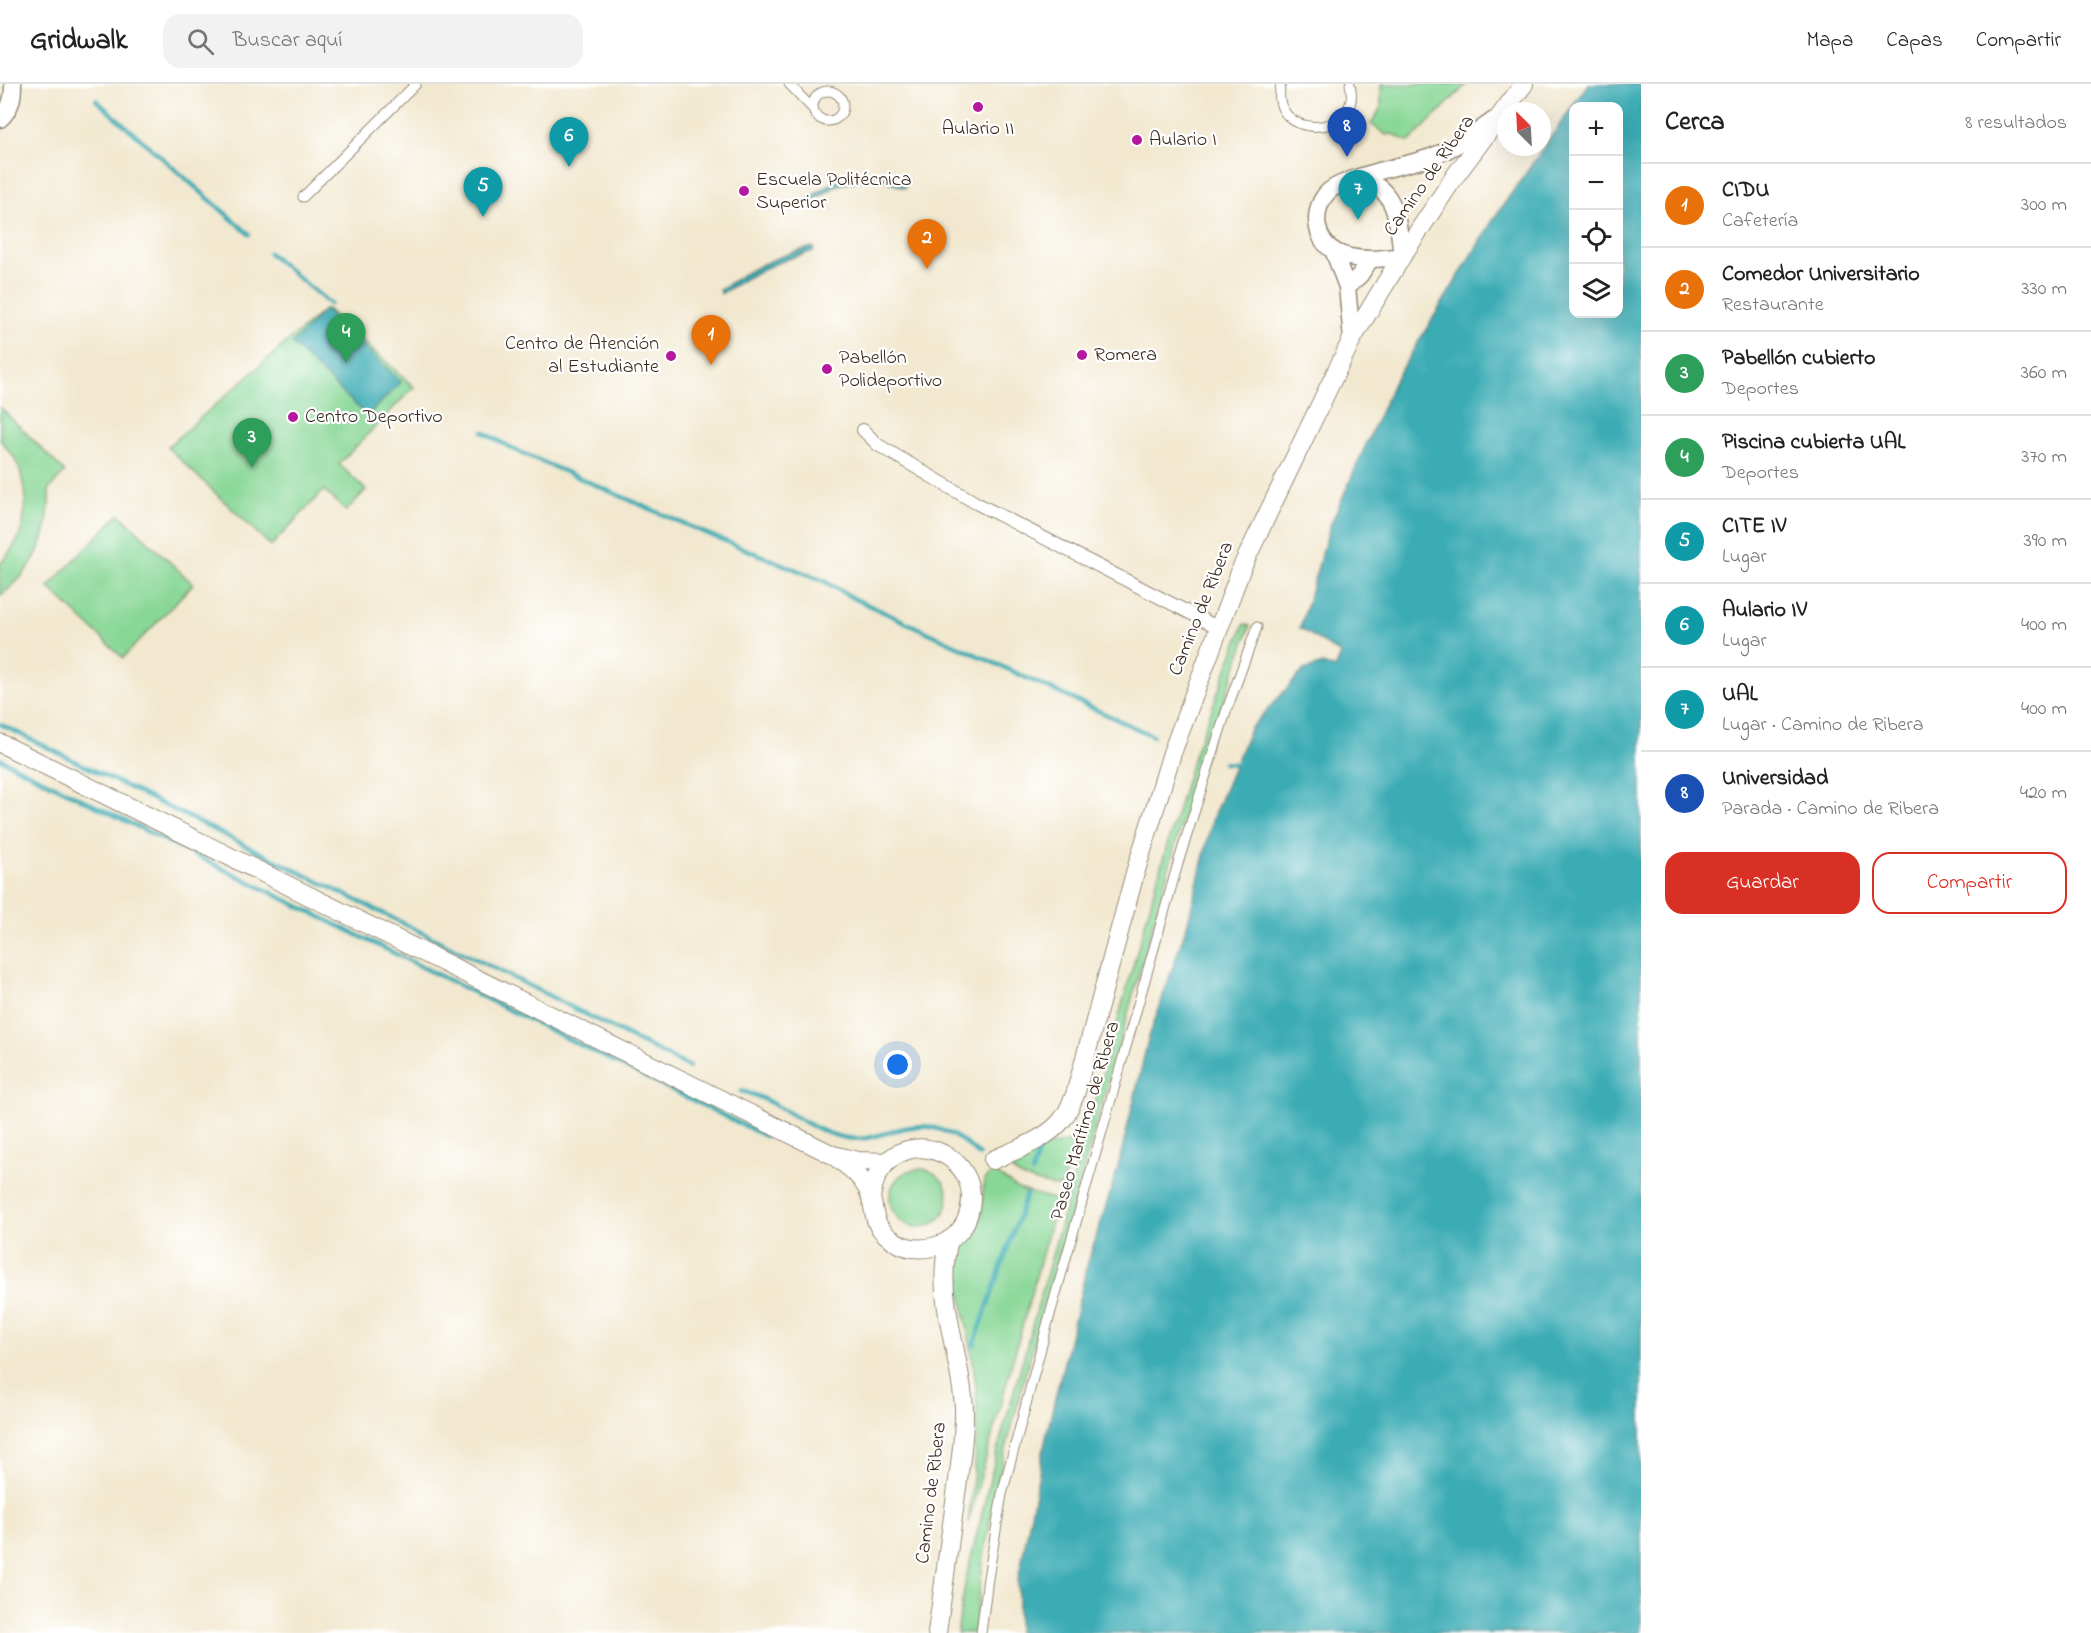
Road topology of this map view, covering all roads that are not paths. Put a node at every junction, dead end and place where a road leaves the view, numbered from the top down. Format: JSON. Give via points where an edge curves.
{"nodes":[{"id":1,"x":13,"y":84,"type":"edge"},
{"id":2,"x":416,"y":84,"type":"edge"},
{"id":3,"x":789,"y":84,"type":"edge"},
{"id":4,"x":1281,"y":84,"type":"edge"},
{"id":5,"x":1350,"y":84,"type":"edge"},
{"id":6,"x":1524,"y":84,"type":"edge"},
{"id":7,"x":1510,"y":102,"type":"edge"},
{"id":8,"x":812,"y":108,"type":"dead end"},
{"id":9,"x":1497,"y":118,"type":"edge"},
{"id":10,"x":0,"y":119,"type":"edge"},
{"id":11,"x":1497,"y":120,"type":"edge"},
{"id":12,"x":1354,"y":180,"type":"junction"},
{"id":13,"x":303,"y":197,"type":"dead end"},
{"id":14,"x":1333,"y":250,"type":"junction"},
{"id":15,"x":1402,"y":256,"type":"junction"},
{"id":16,"x":1370,"y":260,"type":"junction"},
{"id":17,"x":1347,"y":287,"type":"junction"},
{"id":18,"x":1352,"y":339,"type":"junction"},
{"id":19,"x":863,"y":430,"type":"dead end"},
{"id":20,"x":1257,"y":627,"type":"dead end"},
{"id":21,"x":1219,"y":628,"type":"junction"},
{"id":22,"x":0,"y":743,"type":"edge"},
{"id":23,"x":833,"y":1155,"type":"junction"},
{"id":24,"x":951,"y":1158,"type":"junction"},
{"id":25,"x":886,"y":1162,"type":"junction"},
{"id":26,"x":990,"y":1162,"type":"junction"},
{"id":27,"x":971,"y":1190,"type":"junction"},
{"id":28,"x":871,"y":1197,"type":"junction"},
{"id":29,"x":949,"y":1240,"type":"junction"},
{"id":30,"x":917,"y":1248,"type":"junction"},
{"id":31,"x":943,"y":1287,"type":"junction"},
{"id":32,"x":937,"y":1633,"type":"edge"},
{"id":33,"x":981,"y":1633,"type":"edge"}],
"edges":[{"from":1,"to":10,"type":"street","via":[[13,99]]},
{"from":2,"to":13,"type":"street"},
{"from":3,"to":8,"type":"street"},
{"from":4,"to":5,"type":"street","via":[[1281,100],[1290,117],[1299,124],[1320,127],[1342,116],[1350,104]]},
{"from":6,"to":7,"type":"main road","name":"Camino de Ribera"},
{"from":9,"to":12,"type":"street","via":[[1447,150]]},
{"from":11,"to":15,"type":"main road","name":"Camino de Ribera"},
{"from":12,"to":14,"type":"street","via":[[1326,194],[1317,213],[1320,234]]},
{"from":12,"to":15,"type":"street","via":[[1375,184],[1389,199],[1398,224]]},
{"from":14,"to":16,"type":"street","via":[[1353,259]]},
{"from":14,"to":17,"type":"street"},
{"from":15,"to":16,"type":"street"},
{"from":15,"to":18,"type":"main road","name":"Camino de Ribera"},
{"from":16,"to":17,"type":"street"},
{"from":17,"to":18,"type":"street"},
{"from":18,"to":21,"type":"main road","name":"Camino de Ribera","via":[[1242,567]]},
{"from":19,"to":21,"type":"street","via":[[878,445],[976,502]]},
{"from":20,"to":33,"type":"street","name":"Paseo Marítimo de Ribera","via":[[1182,849],[1049,1318],[1002,1494]]},
{"from":21,"to":26,"type":"main road","name":"Camino de Ribera","via":[[1168,764],[1070,1107],[1053,1129]]},
{"from":22,"to":23,"type":"main road"},
{"from":23,"to":25,"type":"main road"},
{"from":23,"to":28,"type":"main road","via":[[861,1179]]},
{"from":24,"to":25,"type":"main road","via":[[927,1148],[911,1149]]},
{"from":24,"to":26,"type":"main road"},
{"from":24,"to":27,"type":"main road","via":[[964,1171]]},
{"from":25,"to":28,"type":"main road","via":[[875,1179]]},
{"from":26,"to":27,"type":"main road"},
{"from":27,"to":29,"type":"main road","via":[[968,1218]]},
{"from":28,"to":30,"type":"main road","via":[[875,1221],[882,1230],[896,1242]]},
{"from":29,"to":30,"type":"main road"},
{"from":29,"to":31,"type":"main road","name":"Camino de Ribera"},
{"from":30,"to":31,"type":"main road","name":"Camino de Ribera","via":[[933,1265]]},
{"from":31,"to":32,"type":"main road","name":"Camino de Ribera","via":[[964,1408],[962,1454]]}]}
